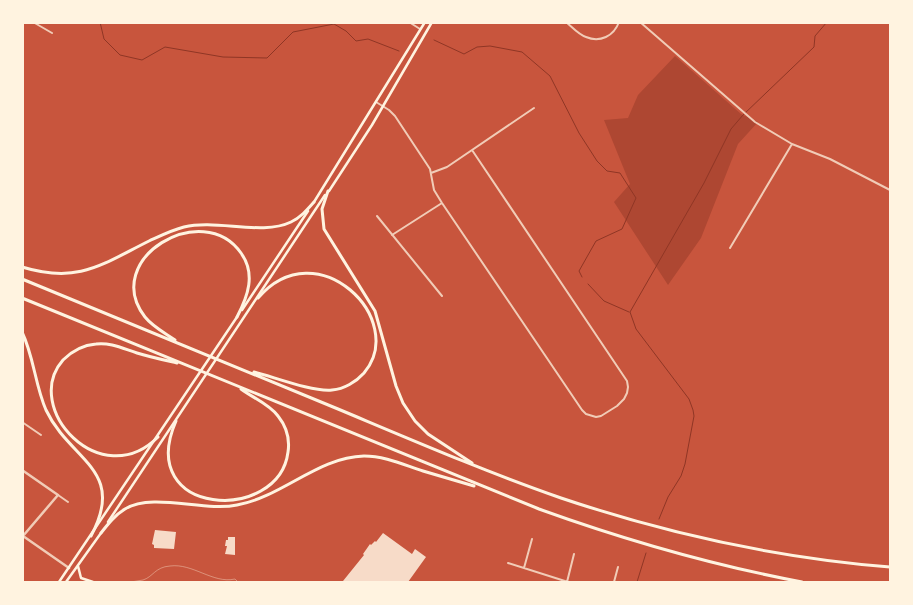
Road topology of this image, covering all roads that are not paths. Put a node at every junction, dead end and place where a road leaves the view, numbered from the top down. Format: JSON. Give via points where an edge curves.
{"nodes":[{"id":1,"x":34,"y":22,"type":"edge"},
{"id":2,"x":409,"y":22,"type":"edge"},
{"id":3,"x":425,"y":22,"type":"edge"},
{"id":4,"x":432,"y":22,"type":"edge"},
{"id":5,"x":566,"y":22,"type":"edge"},
{"id":6,"x":619,"y":22,"type":"edge"},
{"id":7,"x":640,"y":22,"type":"edge"},
{"id":8,"x":420,"y":30,"type":"junction"},
{"id":9,"x":52,"y":34,"type":"dead end"},
{"id":10,"x":376,"y":102,"type":"junction"},
{"id":11,"x":383,"y":106,"type":"junction"},
{"id":12,"x":534,"y":108,"type":"dead end"},
{"id":13,"x":792,"y":144,"type":"junction"},
{"id":14,"x":472,"y":150,"type":"junction"},
{"id":15,"x":431,"y":173,"type":"junction"},
{"id":16,"x":890,"y":190,"type":"edge"},
{"id":17,"x":328,"y":191,"type":"junction"},
{"id":18,"x":314,"y":202,"type":"junction"},
{"id":19,"x":442,"y":203,"type":"junction"},
{"id":20,"x":377,"y":216,"type":"dead end"},
{"id":21,"x":392,"y":236,"type":"junction"},
{"id":22,"x":730,"y":248,"type":"dead end"},
{"id":23,"x":22,"y":267,"type":"edge"},
{"id":24,"x":22,"y":279,"type":"edge"},
{"id":25,"x":442,"y":296,"type":"dead end"},
{"id":26,"x":22,"y":298,"type":"edge"},
{"id":27,"x":258,"y":298,"type":"junction"},
{"id":28,"x":237,"y":317,"type":"junction"},
{"id":29,"x":22,"y":332,"type":"edge"},
{"id":30,"x":182,"y":345,"type":"junction"},
{"id":31,"x":187,"y":366,"type":"junction"},
{"id":32,"x":244,"y":370,"type":"junction"},
{"id":33,"x":237,"y":386,"type":"junction"},
{"id":34,"x":176,"y":421,"type":"junction"},
{"id":35,"x":22,"y":422,"type":"edge"},
{"id":36,"x":40,"y":435,"type":"dead end"},
{"id":37,"x":158,"y":436,"type":"junction"},
{"id":38,"x":481,"y":468,"type":"junction"},
{"id":39,"x":22,"y":470,"type":"edge"},
{"id":40,"x":486,"y":488,"type":"junction"},
{"id":41,"x":58,"y":495,"type":"junction"},
{"id":42,"x":68,"y":502,"type":"dead end"},
{"id":43,"x":101,"y":533,"type":"junction"},
{"id":44,"x":23,"y":536,"type":"edge"},
{"id":45,"x":91,"y":536,"type":"junction"},
{"id":46,"x":532,"y":539,"type":"dead end"},
{"id":47,"x":574,"y":554,"type":"dead end"},
{"id":48,"x":508,"y":563,"type":"dead end"},
{"id":49,"x":78,"y":564,"type":"junction"},
{"id":50,"x":618,"y":567,"type":"dead end"},
{"id":51,"x":890,"y":567,"type":"edge"},
{"id":52,"x":69,"y":568,"type":"junction"},
{"id":53,"x":524,"y":568,"type":"junction"},
{"id":54,"x":59,"y":582,"type":"edge"},
{"id":55,"x":66,"y":582,"type":"edge"},
{"id":56,"x":93,"y":582,"type":"edge"},
{"id":57,"x":131,"y":582,"type":"edge"},
{"id":58,"x":238,"y":582,"type":"edge"},
{"id":59,"x":568,"y":582,"type":"edge"},
{"id":60,"x":614,"y":582,"type":"edge"},
{"id":61,"x":802,"y":582,"type":"edge"}],
"edges":[{"from":1,"to":9,"type":"street"},
{"from":2,"to":8,"type":"street"},
{"from":3,"to":8,"type":"main road"},
{"from":4,"to":11,"type":"main road"},
{"from":5,"to":6,"type":"street","via":[[587,38],[600,39],[617,30]]},
{"from":7,"to":13,"type":"street","via":[[755,122]]},
{"from":8,"to":10,"type":"main road"},
{"from":10,"to":11,"type":"street"},
{"from":10,"to":18,"type":"main road"},
{"from":11,"to":15,"type":"street","via":[[395,116]]},
{"from":11,"to":17,"type":"main road"},
{"from":12,"to":14,"type":"street"},
{"from":13,"to":16,"type":"street","via":[[830,159]]},
{"from":13,"to":22,"type":"street"},
{"from":14,"to":15,"type":"street","via":[[447,167]]},
{"from":14,"to":19,"type":"street","via":[[627,381],[627,393],[617,406],[596,417],[582,410]]},
{"from":15,"to":19,"type":"street","via":[[434,190]]},
{"from":17,"to":27,"type":"main road"},
{"from":17,"to":38,"type":"highway","via":[[322,209],[324,229],[375,311],[405,407],[432,437]]},
{"from":18,"to":23,"type":"highway","via":[[295,220],[279,226],[200,224],[176,229],[78,273],[48,274]]},
{"from":18,"to":28,"type":"main road"},
{"from":19,"to":21,"type":"street"},
{"from":20,"to":21,"type":"street"},
{"from":21,"to":25,"type":"street"},
{"from":24,"to":30,"type":"highway"},
{"from":26,"to":31,"type":"highway"},
{"from":27,"to":32,"type":"highway","via":[[275,281],[294,274],[313,273],[335,279],[352,291],[366,308],[375,333],[375,351],[370,365],[360,377],[333,390],[315,389]]},
{"from":27,"to":34,"type":"main road"},
{"from":28,"to":30,"type":"highway","via":[[247,295],[250,277],[237,248],[223,237],[205,231],[168,239],[152,249],[142,261],[136,276],[135,294],[148,320]]},
{"from":28,"to":37,"type":"main road"},
{"from":29,"to":45,"type":"highway","via":[[49,416],[100,483],[103,505]]},
{"from":30,"to":32,"type":"highway"},
{"from":31,"to":33,"type":"highway"},
{"from":31,"to":37,"type":"highway","via":[[111,345],[96,344],[71,353],[54,376],[51,394],[55,412],[67,430],[88,448],[103,455],[124,456],[143,449]]},
{"from":32,"to":38,"type":"highway"},
{"from":33,"to":34,"type":"highway","via":[[272,410],[287,433],[284,467],[264,489],[226,500],[206,499],[189,492],[176,478],[169,461],[169,442]]},
{"from":33,"to":40,"type":"highway"},
{"from":34,"to":43,"type":"main road"},
{"from":35,"to":36,"type":"street"},
{"from":37,"to":45,"type":"main road"},
{"from":38,"to":51,"type":"highway","via":[[602,511],[700,537],[800,556]]},
{"from":39,"to":41,"type":"street"},
{"from":40,"to":43,"type":"highway","via":[[382,458],[353,457],[332,463],[265,496],[236,506],[139,503],[123,510]]},
{"from":40,"to":61,"type":"highway","via":[[650,546]]},
{"from":41,"to":42,"type":"street"},
{"from":41,"to":44,"type":"street"},
{"from":43,"to":49,"type":"main road"},
{"from":44,"to":52,"type":"street"},
{"from":45,"to":52,"type":"main road"},
{"from":46,"to":53,"type":"street"},
{"from":47,"to":59,"type":"street"},
{"from":48,"to":53,"type":"street"},
{"from":49,"to":55,"type":"main road"},
{"from":49,"to":56,"type":"main road","via":[[81,578]]},
{"from":50,"to":60,"type":"street"},
{"from":52,"to":54,"type":"main road"},
{"from":53,"to":59,"type":"street"},
{"from":57,"to":58,"type":"lane","via":[[171,566]]}]}
